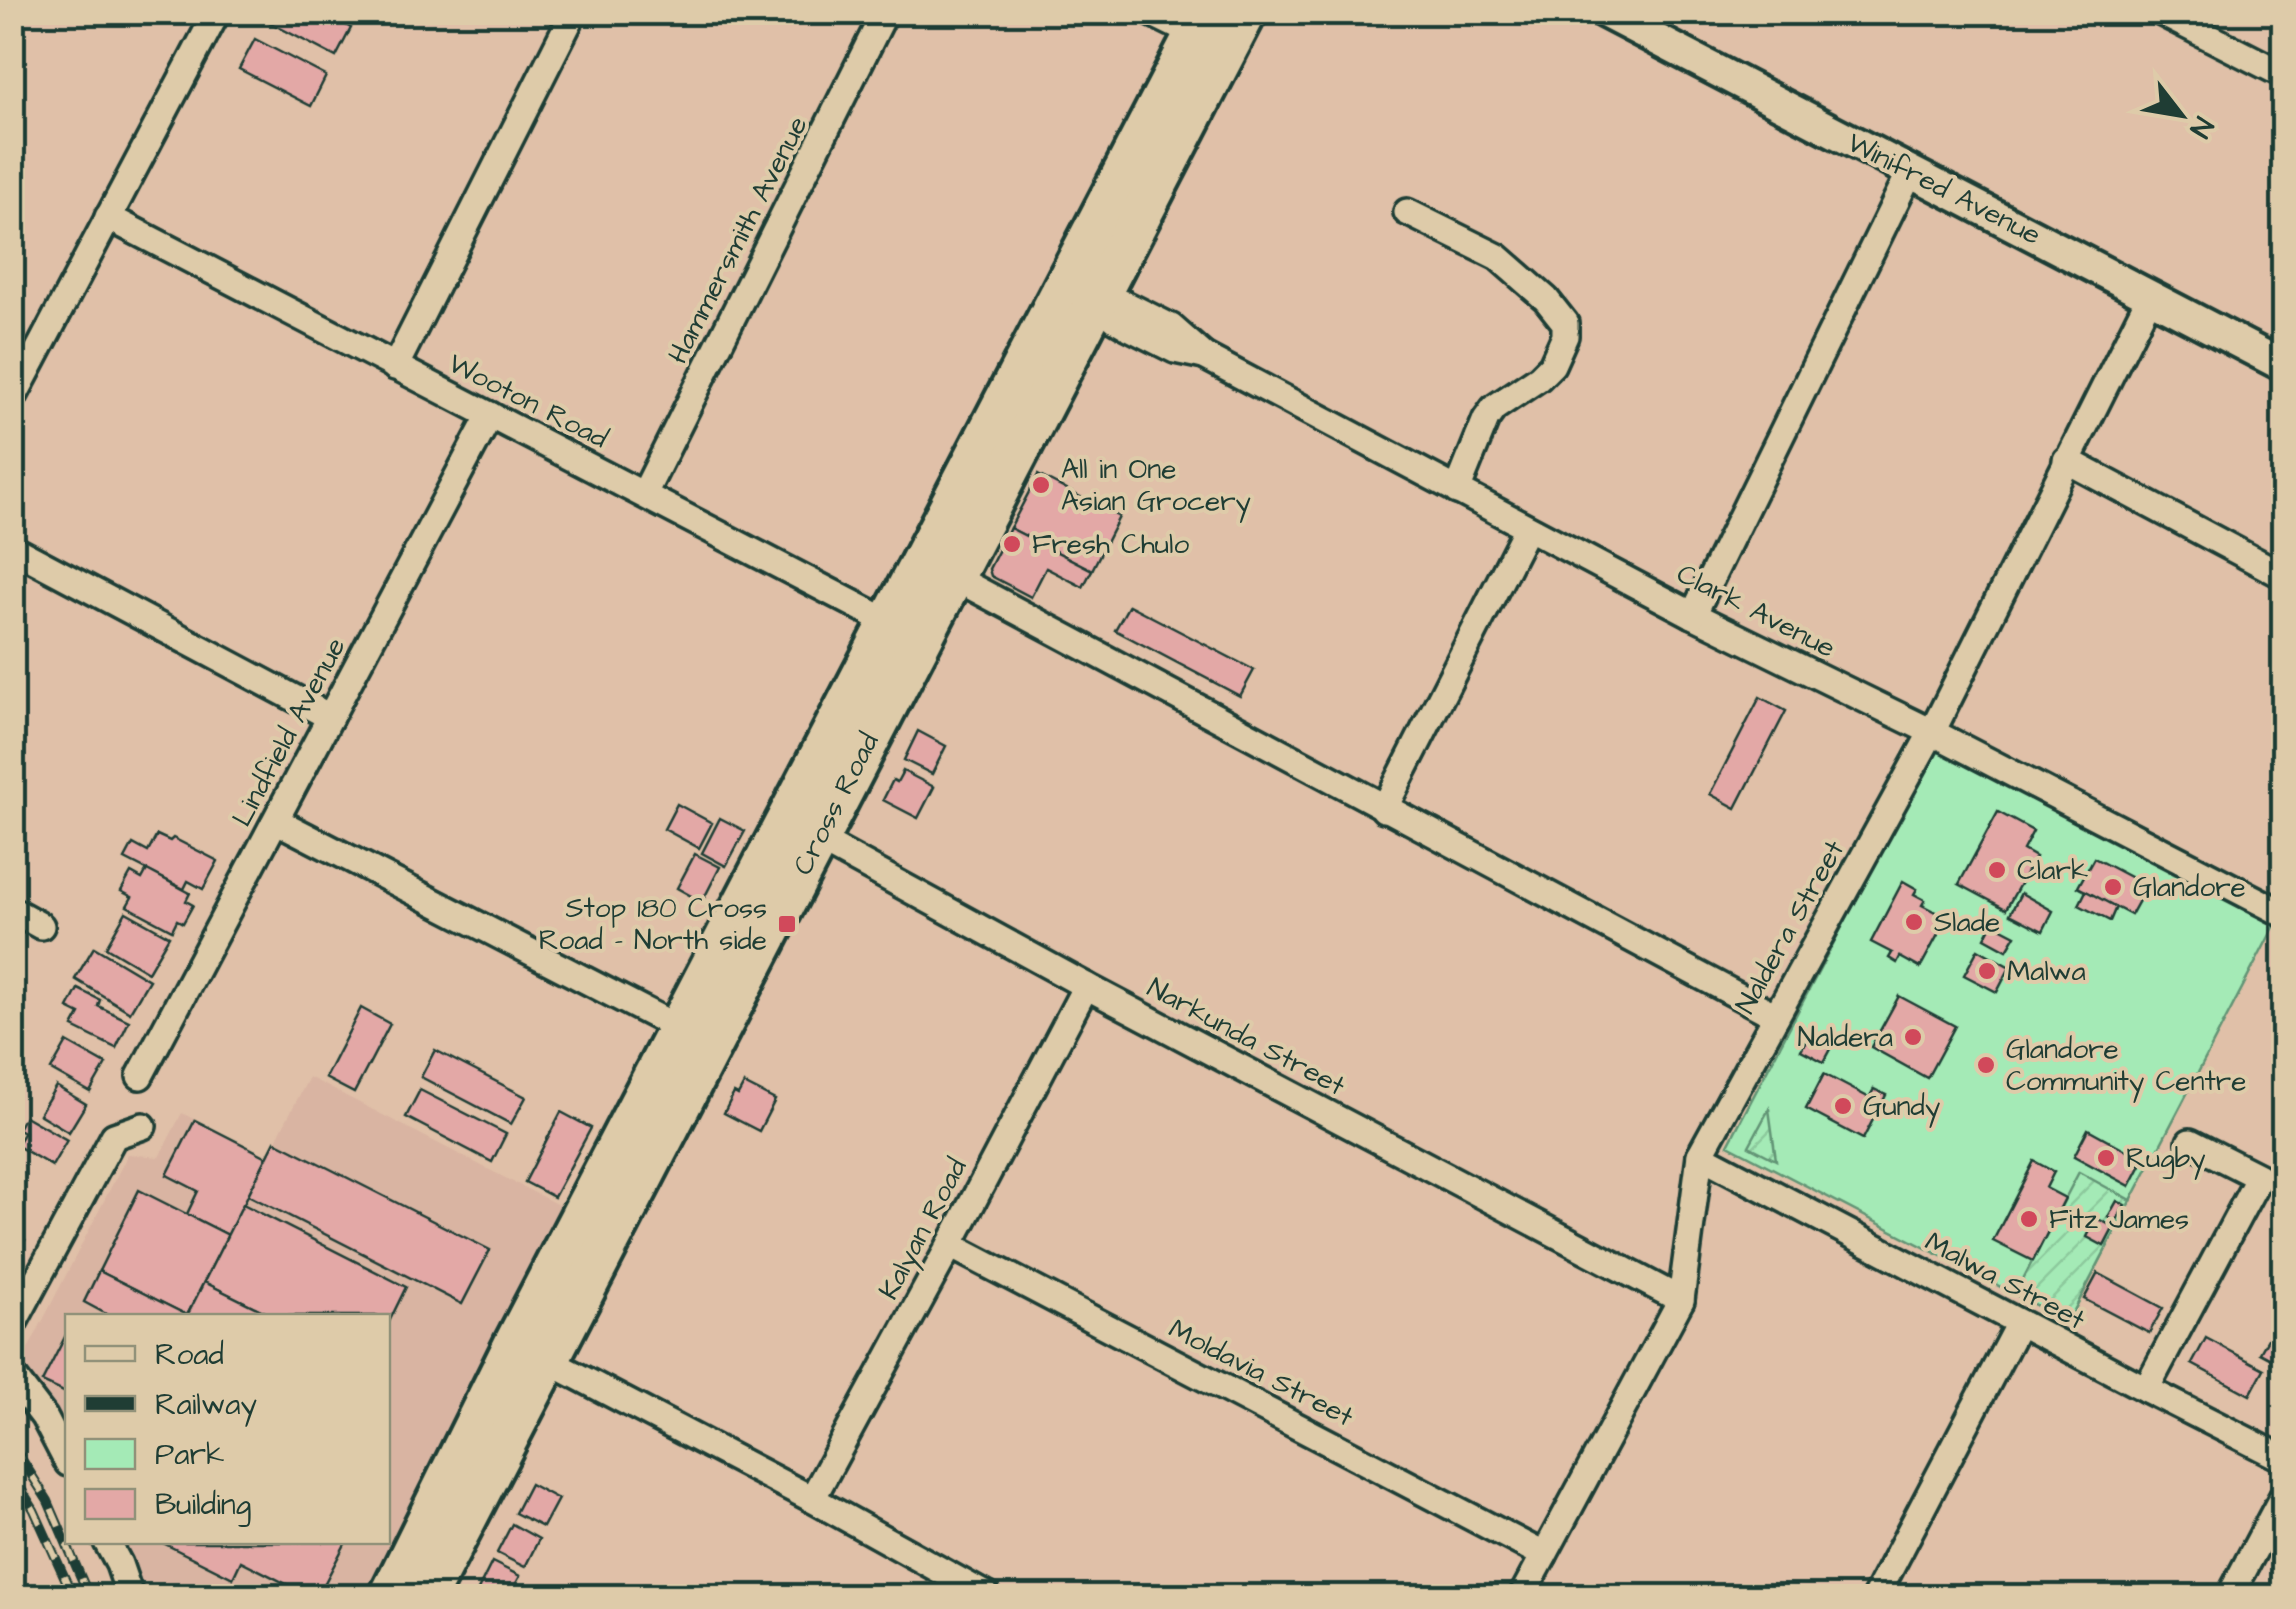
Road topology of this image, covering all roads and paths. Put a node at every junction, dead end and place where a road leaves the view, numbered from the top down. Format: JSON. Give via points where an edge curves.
{"nodes":[{"id":1,"x":217,"y":12,"type":"edge"},
{"id":2,"x":574,"y":12,"type":"edge"},
{"id":3,"x":885,"y":12,"type":"edge"},
{"id":4,"x":1148,"y":12,"type":"edge"},
{"id":5,"x":1246,"y":12,"type":"edge"},
{"id":6,"x":1604,"y":12,"type":"edge"},
{"id":7,"x":2160,"y":12,"type":"edge"},
{"id":8,"x":1201,"y":24,"type":"edge"},
{"id":9,"x":2284,"y":75,"type":"edge"},
{"id":10,"x":1910,"y":172,"type":"junction"},
{"id":11,"x":1407,"y":212,"type":"dead end"},
{"id":12,"x":108,"y":217,"type":"junction"},
{"id":13,"x":1082,"y":290,"type":"junction"},
{"id":14,"x":2150,"y":296,"type":"junction"},
{"id":15,"x":395,"y":366,"type":"junction"},
{"id":16,"x":2284,"y":366,"type":"edge"},
{"id":17,"x":12,"y":400,"type":"edge"},
{"id":18,"x":490,"y":415,"type":"junction"},
{"id":19,"x":2066,"y":460,"type":"junction"},
{"id":20,"x":1456,"y":491,"type":"junction"},
{"id":21,"x":644,"y":494,"type":"junction"},
{"id":22,"x":1527,"y":528,"type":"junction"},
{"id":23,"x":12,"y":548,"type":"edge"},
{"id":24,"x":938,"y":569,"type":"junction"},
{"id":25,"x":2284,"y":576,"type":"edge"},
{"id":26,"x":1693,"y":615,"type":"junction"},
{"id":27,"x":905,"y":631,"type":"junction"},
{"id":28,"x":330,"y":717,"type":"junction"},
{"id":29,"x":1932,"y":732,"type":"junction"},
{"id":30,"x":1384,"y":808,"type":"junction"},
{"id":31,"x":277,"y":821,"type":"junction"},
{"id":32,"x":801,"y":831,"type":"junction"},
{"id":33,"x":12,"y":910,"type":"edge"},
{"id":34,"x":2284,"y":914,"type":"edge"},
{"id":35,"x":42,"y":926,"type":"dead end"},
{"id":36,"x":1086,"y":986,"type":"junction"},
{"id":37,"x":1776,"y":1016,"type":"junction"},
{"id":38,"x":696,"y":1037,"type":"junction"},
{"id":39,"x":140,"y":1076,"type":"dead end"},
{"id":40,"x":143,"y":1126,"type":"dead end"},
{"id":41,"x":2190,"y":1142,"type":"dead end"},
{"id":42,"x":1700,"y":1155,"type":"junction"},
{"id":43,"x":950,"y":1245,"type":"junction"},
{"id":44,"x":1681,"y":1300,"type":"junction"},
{"id":45,"x":2019,"y":1323,"type":"junction"},
{"id":46,"x":12,"y":1326,"type":"edge"},
{"id":47,"x":532,"y":1352,"type":"junction"},
{"id":48,"x":12,"y":1374,"type":"edge"},
{"id":49,"x":2146,"y":1389,"type":"junction"},
{"id":50,"x":65,"y":1457,"type":"edge"},
{"id":51,"x":2284,"y":1458,"type":"edge"},
{"id":52,"x":2284,"y":1494,"type":"edge"},
{"id":53,"x":812,"y":1499,"type":"junction"},
{"id":54,"x":109,"y":1544,"type":"edge"},
{"id":55,"x":1544,"y":1554,"type":"junction"},
{"id":56,"x":130,"y":1596,"type":"edge"},
{"id":57,"x":390,"y":1596,"type":"edge"},
{"id":58,"x":426,"y":1596,"type":"edge"},
{"id":59,"x":986,"y":1596,"type":"edge"},
{"id":60,"x":1522,"y":1596,"type":"edge"},
{"id":61,"x":1876,"y":1596,"type":"edge"},
{"id":62,"x":2230,"y":1596,"type":"edge"}],
"edges":[{"from":1,"to":12,"type":"street"},
{"from":2,"to":15,"type":"street"},
{"from":3,"to":21,"type":"street","name":"Hammersmith Avenue"},
{"from":4,"to":8,"type":"street"},
{"from":5,"to":13,"type":"highway","name":"Cross Road"},
{"from":6,"to":10,"type":"street","name":"Winifred Avenue"},
{"from":7,"to":9,"type":"street"},
{"from":8,"to":13,"type":"highway","name":"Cross Road"},
{"from":10,"to":14,"type":"street","name":"Winifred Avenue"},
{"from":10,"to":26,"type":"street"},
{"from":11,"to":20,"type":"street","via":[[1498,256],[1565,324],[1552,365],[1486,419]]},
{"from":12,"to":15,"type":"street","name":"Wooton Road"},
{"from":12,"to":17,"type":"street"},
{"from":13,"to":20,"type":"street","name":"Clark Avenue","via":[[1171,326],[1204,356]]},
{"from":13,"to":24,"type":"highway","name":"Cross Road"},
{"from":14,"to":16,"type":"street","name":"Winifred Avenue"},
{"from":14,"to":19,"type":"street","name":"Naldera Street"},
{"from":15,"to":18,"type":"street","name":"Wooton Road"},
{"from":18,"to":21,"type":"street","name":"Wooton Road"},
{"from":18,"to":28,"type":"street","name":"Lindfield Avenue"},
{"from":19,"to":25,"type":"street"},
{"from":19,"to":29,"type":"street","name":"Naldera Street"},
{"from":20,"to":22,"type":"street","name":"Clark Avenue"},
{"from":21,"to":27,"type":"street","name":"Wooton Road"},
{"from":22,"to":26,"type":"street","name":"Clark Avenue"},
{"from":22,"to":30,"type":"street"},
{"from":23,"to":28,"type":"street"},
{"from":24,"to":27,"type":"highway","name":"Cross Road"},
{"from":24,"to":30,"type":"street"},
{"from":26,"to":29,"type":"street","name":"Clark Avenue"},
{"from":27,"to":32,"type":"highway","name":"Cross Road"},
{"from":28,"to":31,"type":"street","name":"Lindfield Avenue"},
{"from":29,"to":34,"type":"street","name":"Clark Avenue"},
{"from":29,"to":37,"type":"street","name":"Naldera Street"},
{"from":30,"to":37,"type":"street"},
{"from":31,"to":38,"type":"street"},
{"from":31,"to":39,"type":"street","name":"Lindfield Avenue"},
{"from":32,"to":36,"type":"street","name":"Narkunda Street"},
{"from":32,"to":38,"type":"highway","name":"Cross Road"},
{"from":33,"to":35,"type":"street"},
{"from":36,"to":43,"type":"street","name":"Kalyan Road"},
{"from":36,"to":44,"type":"street","name":"Narkunda Street"},
{"from":37,"to":42,"type":"street","name":"Naldera Street"},
{"from":38,"to":47,"type":"highway","name":"Cross Road"},
{"from":40,"to":46,"type":"street","via":[[114,1136]]},
{"from":41,"to":49,"type":"street","via":[[2259,1177]]},
{"from":42,"to":44,"type":"street","name":"Naldera Street"},
{"from":42,"to":45,"type":"street","name":"Malwa Street"},
{"from":43,"to":53,"type":"street","name":"Kalyan Road"},
{"from":43,"to":55,"type":"street","name":"Moldavia Street"},
{"from":44,"to":55,"type":"street","name":"Naldera Street"},
{"from":45,"to":49,"type":"street","name":"Malwa Street"},
{"from":45,"to":61,"type":"street"},
{"from":47,"to":53,"type":"street"},
{"from":47,"to":57,"type":"highway","name":"Cross Road"},
{"from":47,"to":58,"type":"highway","name":"Cross Road"},
{"from":48,"to":50,"type":"street"},
{"from":49,"to":51,"type":"street","name":"Malwa Street"},
{"from":52,"to":62,"type":"street"},
{"from":53,"to":59,"type":"street"},
{"from":54,"to":56,"type":"street"},
{"from":55,"to":60,"type":"street","name":"Naldera Street"}]}
